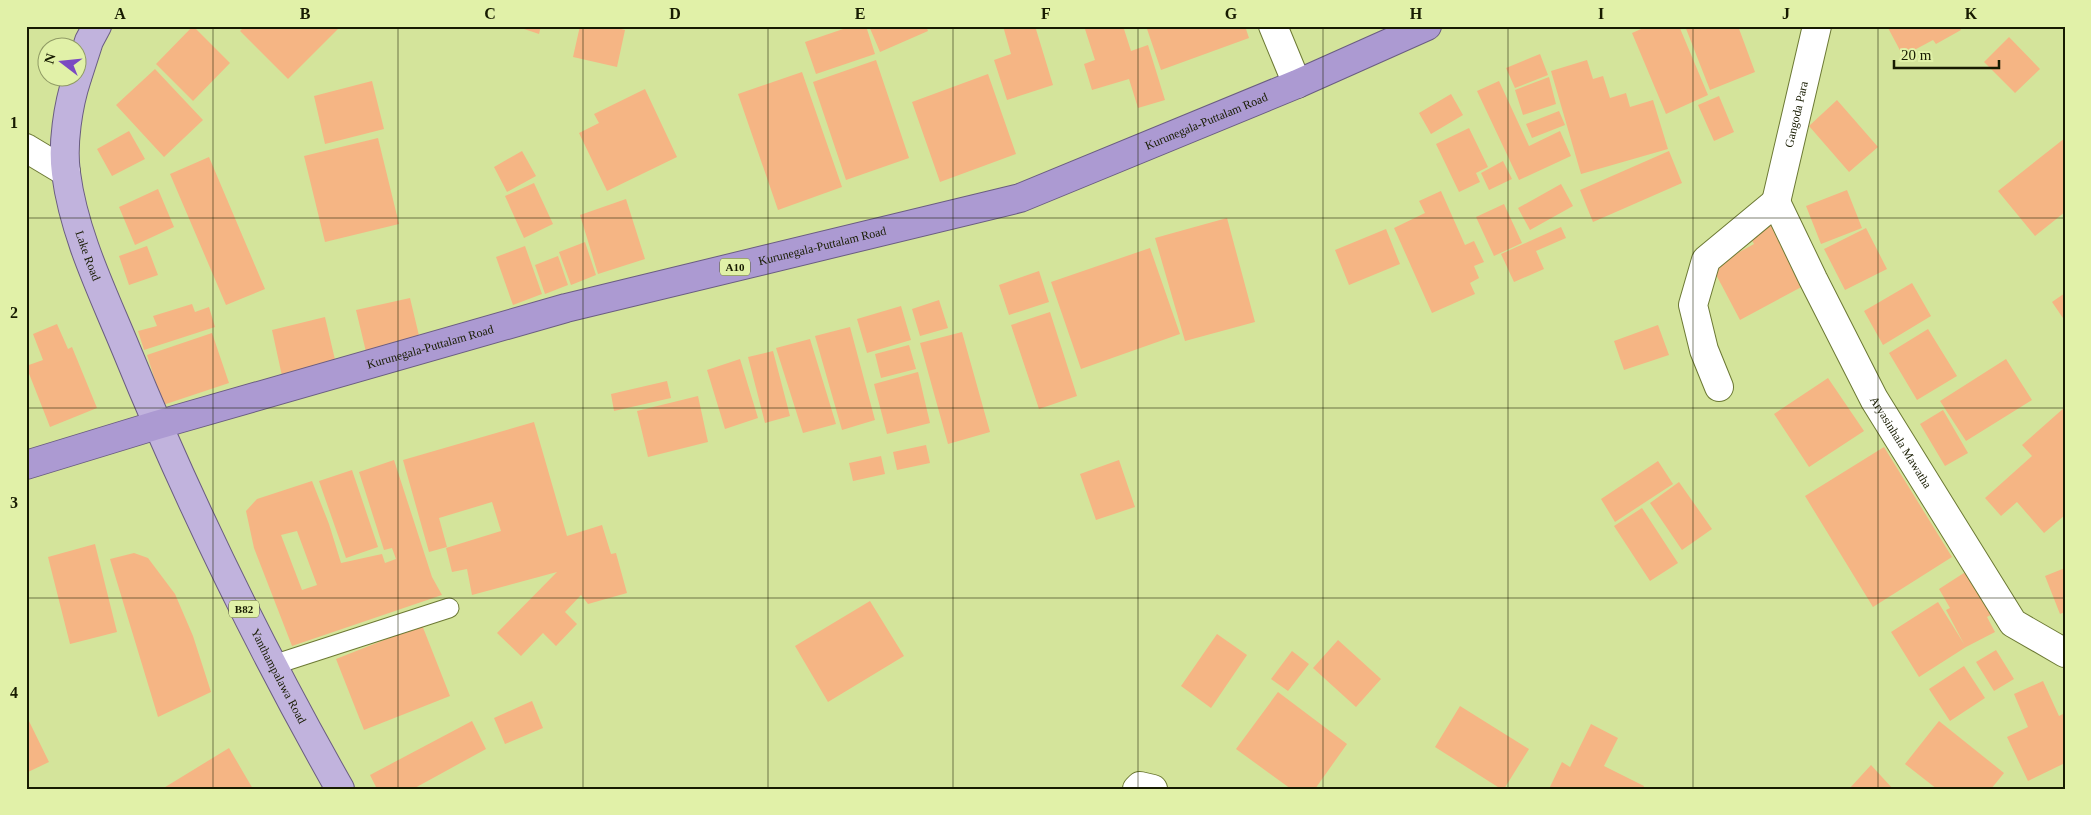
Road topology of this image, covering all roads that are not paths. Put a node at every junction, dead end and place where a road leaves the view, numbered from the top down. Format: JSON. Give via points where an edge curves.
{"nodes":[{"id":1,"x":97,"y":26,"type":"edge"},
{"id":2,"x":1273,"y":26,"type":"edge"},
{"id":3,"x":1427,"y":26,"type":"edge"},
{"id":4,"x":1817,"y":26,"type":"edge"},
{"id":5,"x":88,"y":43,"type":"edge"},
{"id":6,"x":1297,"y":84,"type":"junction"},
{"id":7,"x":73,"y":88,"type":"edge"},
{"id":8,"x":26,"y":148,"type":"edge"},
{"id":9,"x":66,"y":172,"type":"junction"},
{"id":10,"x":1776,"y":202,"type":"junction"},
{"id":11,"x":1719,"y":387,"type":"dead end"},
{"id":12,"x":157,"y":425,"type":"junction"},
{"id":13,"x":26,"y":465,"type":"edge"},
{"id":14,"x":449,"y":608,"type":"dead end"},
{"id":15,"x":2065,"y":653,"type":"edge"},
{"id":16,"x":273,"y":665,"type":"junction"},
{"id":17,"x":340,"y":789,"type":"edge"},
{"id":18,"x":1137,"y":789,"type":"edge"},
{"id":19,"x":1153,"y":789,"type":"edge"}],
"edges":[{"from":1,"to":5,"type":"main road","name":"Lake Road"},
{"from":2,"to":6,"type":"street"},
{"from":3,"to":6,"type":"highway","name":"Kurunegala-Puttalam Road","number":"A10"},
{"from":4,"to":10,"type":"street","name":"Gangoda Para"},
{"from":6,"to":12,"type":"highway","name":"Kurunegala-Puttalam Road","number":"A10","via":[[1020,198],[566,308]]},
{"from":7,"to":9,"type":"main road","name":"Lake Road"},
{"from":8,"to":9,"type":"street"},
{"from":9,"to":12,"type":"main road","name":"Lake Road","via":[[72,207],[89,259]]},
{"from":10,"to":11,"type":"street","via":[[1706,260],[1693,306],[1704,350]]},
{"from":10,"to":15,"type":"street","name":"Aryasinhala Mawatha","via":[[1874,399],[2013,623]]},
{"from":12,"to":13,"type":"highway","name":"Kurunegala-Puttalam Road","number":"A10"},
{"from":12,"to":16,"type":"main road","name":"Yanthampalawa Road","number":"B82","via":[[210,543]]},
{"from":14,"to":16,"type":"lane"},
{"from":16,"to":17,"type":"main road","name":"Yanthampalawa Road","number":"B82"},
{"from":18,"to":19,"type":"street","via":[[1140,786]]}]}
